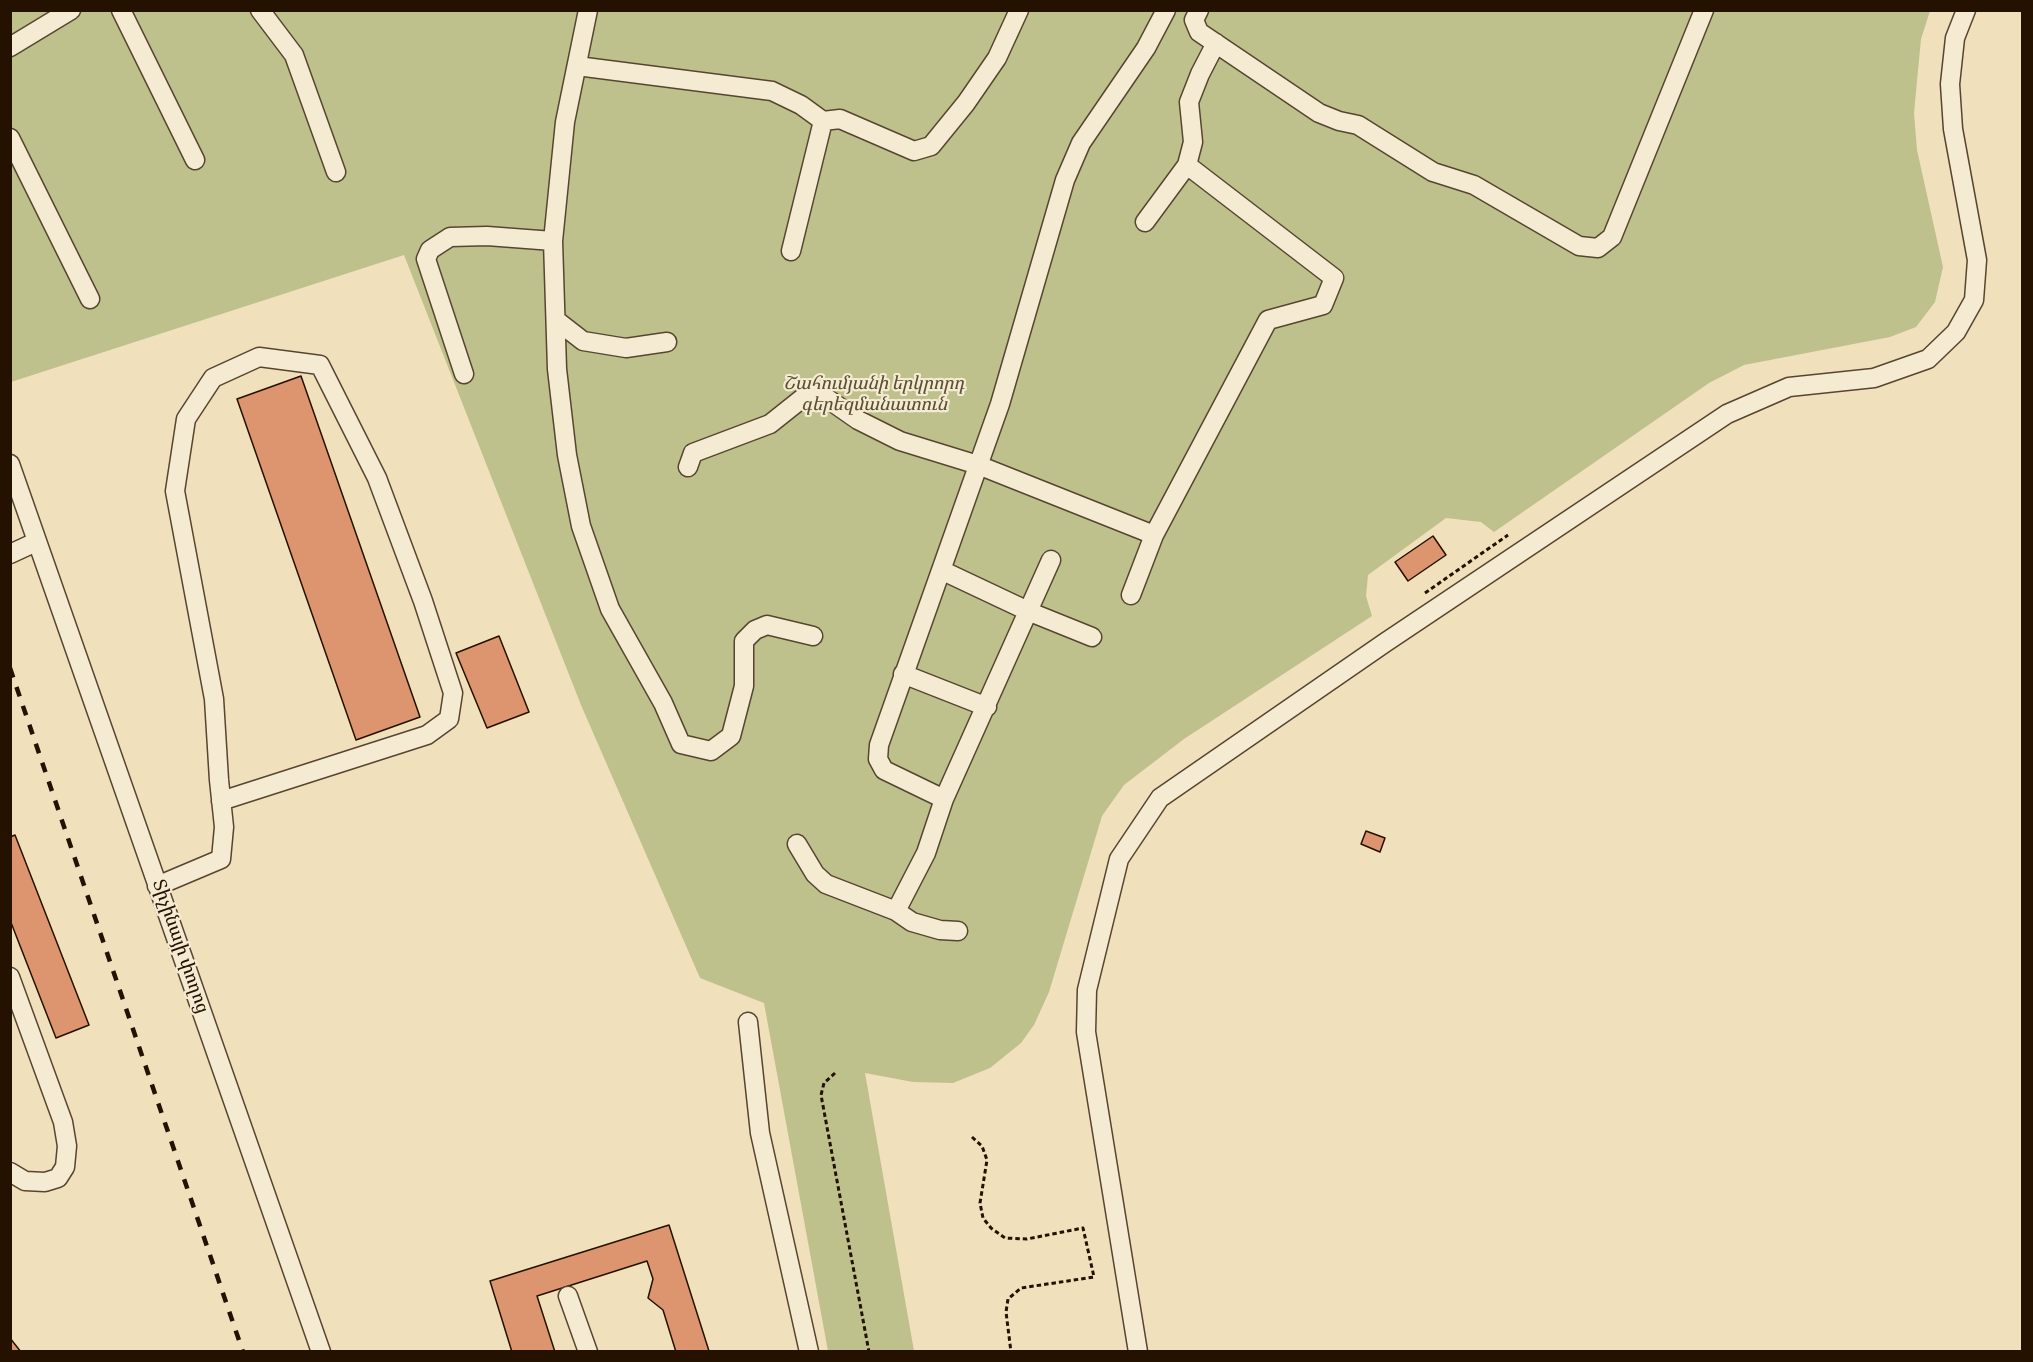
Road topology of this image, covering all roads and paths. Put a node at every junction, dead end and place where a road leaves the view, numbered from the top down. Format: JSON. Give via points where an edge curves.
{"nodes":[{"id":1,"x":70,"y":10,"type":"edge"},
{"id":2,"x":122,"y":10,"type":"edge"},
{"id":3,"x":260,"y":10,"type":"edge"},
{"id":4,"x":588,"y":10,"type":"edge"},
{"id":5,"x":1019,"y":10,"type":"edge"},
{"id":6,"x":1166,"y":10,"type":"edge"},
{"id":7,"x":1199,"y":10,"type":"edge"},
{"id":8,"x":1704,"y":10,"type":"edge"},
{"id":9,"x":1966,"y":10,"type":"edge"},
{"id":10,"x":1216,"y":43,"type":"junction"},
{"id":11,"x":10,"y":47,"type":"edge"},
{"id":12,"x":577,"y":66,"type":"junction"},
{"id":13,"x":823,"y":121,"type":"junction"},
{"id":14,"x":10,"y":138,"type":"edge"},
{"id":15,"x":195,"y":160,"type":"dead end"},
{"id":16,"x":1187,"y":165,"type":"junction"},
{"id":17,"x":336,"y":172,"type":"dead end"},
{"id":18,"x":1145,"y":222,"type":"dead end"},
{"id":19,"x":553,"y":241,"type":"junction"},
{"id":20,"x":791,"y":251,"type":"dead end"},
{"id":21,"x":90,"y":298,"type":"dead end"},
{"id":22,"x":556,"y":320,"type":"junction"},
{"id":23,"x":667,"y":342,"type":"dead end"},
{"id":24,"x":464,"y":374,"type":"dead end"},
{"id":25,"x":10,"y":464,"type":"edge"},
{"id":26,"x":978,"y":465,"type":"junction"},
{"id":27,"x":688,"y":467,"type":"dead end"},
{"id":28,"x":1154,"y":535,"type":"junction"},
{"id":29,"x":1508,"y":535,"type":"dead end"},
{"id":30,"x":36,"y":542,"type":"junction"},
{"id":31,"x":10,"y":554,"type":"edge"},
{"id":32,"x":1051,"y":560,"type":"dead end"},
{"id":33,"x":941,"y":570,"type":"junction"},
{"id":34,"x":1424,"y":594,"type":"dead end"},
{"id":35,"x":1131,"y":595,"type":"dead end"},
{"id":36,"x":1030,"y":612,"type":"junction"},
{"id":37,"x":813,"y":636,"type":"dead end"},
{"id":38,"x":1092,"y":636,"type":"dead end"},
{"id":39,"x":903,"y":674,"type":"junction"},
{"id":40,"x":987,"y":707,"type":"junction"},
{"id":41,"x":944,"y":799,"type":"junction"},
{"id":42,"x":221,"y":801,"type":"junction"},
{"id":43,"x":797,"y":844,"type":"dead end"},
{"id":44,"x":157,"y":886,"type":"junction"},
{"id":45,"x":896,"y":911,"type":"junction"},
{"id":46,"x":958,"y":931,"type":"dead end"},
{"id":47,"x":10,"y":977,"type":"edge"},
{"id":48,"x":748,"y":1022,"type":"dead end"},
{"id":49,"x":835,"y":1073,"type":"dead end"},
{"id":50,"x":972,"y":1137,"type":"dead end"},
{"id":51,"x":10,"y":1172,"type":"edge"},
{"id":52,"x":568,"y":1296,"type":"dead end"},
{"id":53,"x":321,"y":1352,"type":"edge"},
{"id":54,"x":588,"y":1352,"type":"edge"},
{"id":55,"x":809,"y":1352,"type":"edge"},
{"id":56,"x":869,"y":1352,"type":"edge"},
{"id":57,"x":1011,"y":1352,"type":"edge"},
{"id":58,"x":1138,"y":1352,"type":"edge"}],
"edges":[{"from":1,"to":11,"type":"street"},
{"from":2,"to":15,"type":"street"},
{"from":3,"to":17,"type":"street","via":[[294,55]]},
{"from":4,"to":12,"type":"street"},
{"from":5,"to":13,"type":"street","via":[[997,58],[931,146],[914,151],[840,119]]},
{"from":6,"to":26,"type":"street","via":[[1146,48],[1081,143],[1065,180],[1000,404]]},
{"from":7,"to":10,"type":"street","via":[[1194,20],[1199,32]]},
{"from":8,"to":10,"type":"street","via":[[1612,237],[1599,248],[1579,246],[1474,185],[1433,172],[1358,125],[1319,113]]},
{"from":9,"to":58,"type":"street","via":[[1955,38],[1950,84],[1953,129],[1977,260],[1974,300],[1956,332],[1928,359],[1874,378],[1789,387],[1727,414],[1160,798],[1119,859],[1087,990],[1086,1032]]},
{"from":10,"to":16,"type":"street","via":[[1189,102],[1193,142]]},
{"from":12,"to":13,"type":"street","via":[[772,91]]},
{"from":12,"to":19,"type":"street","via":[[565,122]]},
{"from":13,"to":20,"type":"street"},
{"from":14,"to":21,"type":"street"},
{"from":16,"to":18,"type":"street"},
{"from":16,"to":28,"type":"street","via":[[1334,278],[1323,305],[1268,320]]},
{"from":19,"to":22,"type":"street"},
{"from":19,"to":24,"type":"street","via":[[450,237],[430,250],[426,260]]},
{"from":22,"to":23,"type":"street","via":[[584,341],[626,348]]},
{"from":22,"to":37,"type":"street","via":[[566,444],[581,526],[610,609],[663,703],[681,744],[711,751],[731,736],[744,686],[744,641],[755,630],[767,625]]},
{"from":25,"to":30,"type":"street","name":"Տիչինայի փողոց"},
{"from":26,"to":27,"type":"street","via":[[900,441],[858,420],[825,397],[809,393],[770,424],[693,453]]},
{"from":26,"to":28,"type":"street"},
{"from":26,"to":33,"type":"street"},
{"from":28,"to":35,"type":"street"},
{"from":29,"to":34,"type":"path"},
{"from":30,"to":31,"type":"street"},
{"from":30,"to":44,"type":"street","name":"Տիչինայի փողոց"},
{"from":32,"to":36,"type":"street"},
{"from":33,"to":36,"type":"street"},
{"from":33,"to":39,"type":"street"},
{"from":36,"to":38,"type":"street"},
{"from":36,"to":40,"type":"street"},
{"from":39,"to":40,"type":"street"},
{"from":39,"to":41,"type":"street","via":[[878,759],[884,770]]},
{"from":40,"to":41,"type":"street"},
{"from":41,"to":45,"type":"street","via":[[926,853]]},
{"from":42,"to":42,"type":"street","via":[[214,699],[175,491],[186,419],[213,378],[259,357],[320,365],[377,478],[423,601],[453,693],[449,719],[427,735]]},
{"from":42,"to":44,"type":"street","via":[[221,859]]},
{"from":43,"to":45,"type":"street","via":[[815,874],[826,884]]},
{"from":44,"to":53,"type":"street","name":"Տիչինայի փողոց"},
{"from":45,"to":46,"type":"street","via":[[912,922]]},
{"from":47,"to":51,"type":"street","via":[[63,1122],[67,1146],[65,1167],[58,1178],[25,1181]]},
{"from":48,"to":55,"type":"street","via":[[760,1133]]},
{"from":49,"to":56,"type":"path","via":[[824,1083],[821,1095]]},
{"from":50,"to":57,"type":"path","via":[[982,1146],[987,1160],[980,1203],[982,1218],[1005,1238],[1027,1239],[1083,1228],[1094,1277],[1021,1288],[1008,1299]]},
{"from":52,"to":54,"type":"street"}]}
